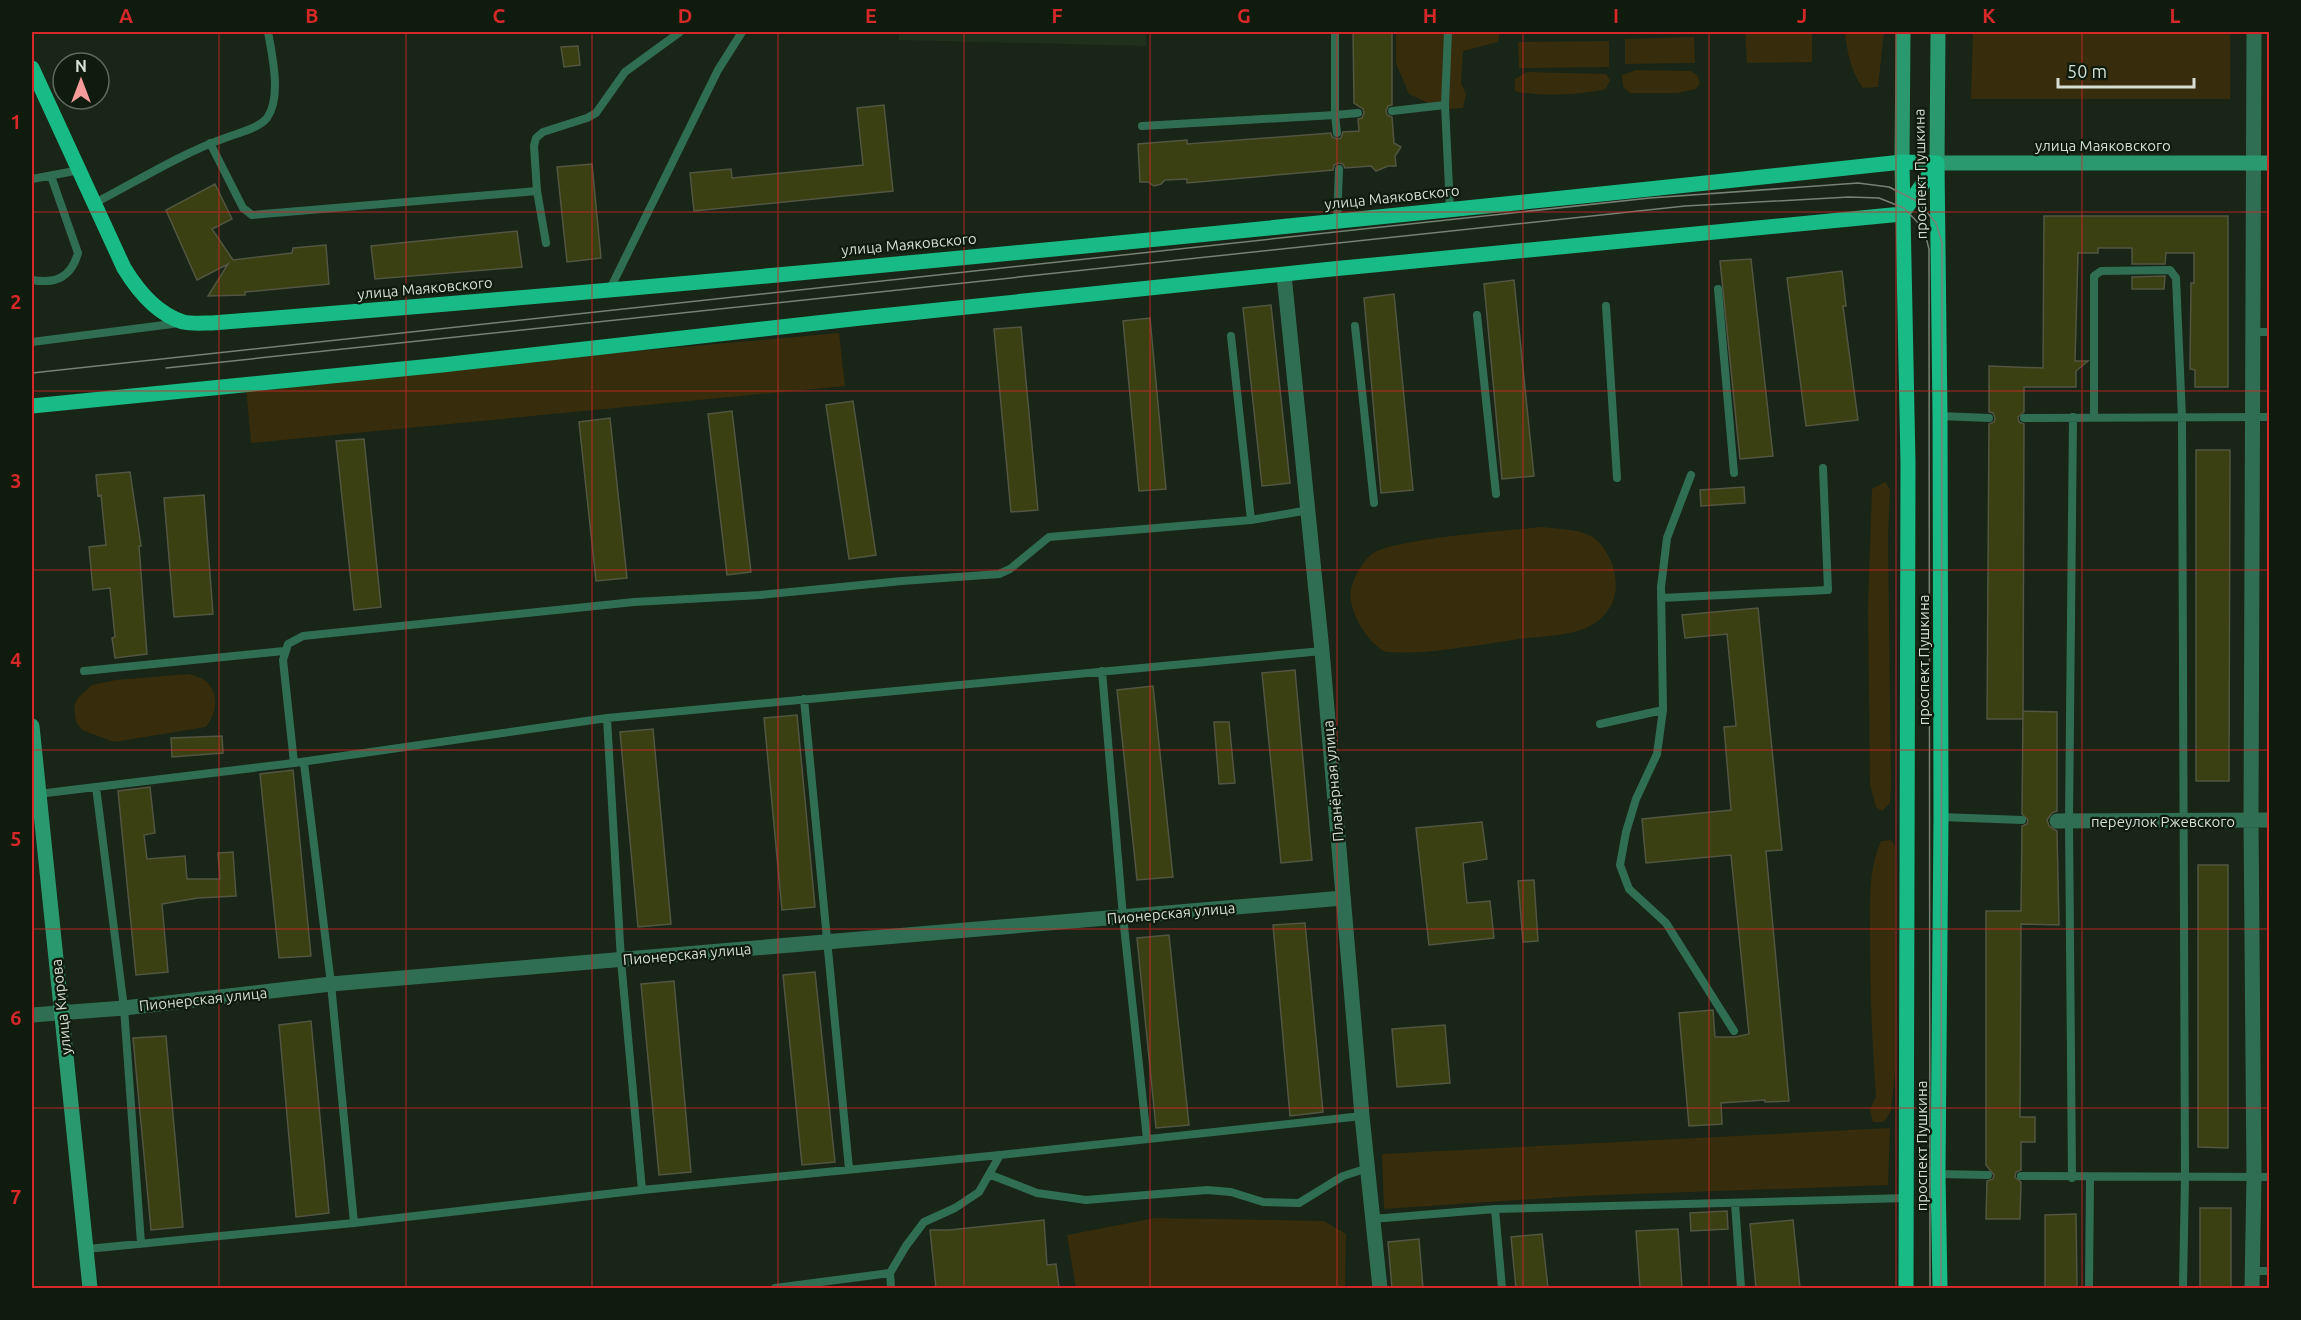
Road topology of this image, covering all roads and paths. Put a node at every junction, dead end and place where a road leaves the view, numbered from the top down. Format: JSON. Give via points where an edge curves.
{"nodes":[{"id":1,"x":268,"y":32,"type":"edge"},
{"id":2,"x":680,"y":32,"type":"edge"},
{"id":3,"x":742,"y":32,"type":"edge"},
{"id":4,"x":1335,"y":32,"type":"edge"},
{"id":5,"x":1448,"y":32,"type":"edge"},
{"id":6,"x":1904,"y":32,"type":"edge"},
{"id":7,"x":1938,"y":32,"type":"edge"},
{"id":8,"x":2254,"y":32,"type":"edge"},
{"id":9,"x":32,"y":68,"type":"edge"},
{"id":10,"x":1445,"y":105,"type":"junction"},
{"id":11,"x":1392,"y":111,"type":"dead end"},
{"id":12,"x":1358,"y":114,"type":"dead end"},
{"id":13,"x":1335,"y":115,"type":"junction"},
{"id":14,"x":1142,"y":126,"type":"dead end"},
{"id":15,"x":1337,"y":133,"type":"dead end"},
{"id":16,"x":210,"y":143,"type":"junction"},
{"id":17,"x":1902,"y":162,"type":"junction"},
{"id":18,"x":1937,"y":163,"type":"junction"},
{"id":19,"x":2253,"y":163,"type":"junction"},
{"id":20,"x":2270,"y":163,"type":"edge"},
{"id":21,"x":1339,"y":169,"type":"dead end"},
{"id":22,"x":80,"y":170,"type":"junction"},
{"id":23,"x":51,"y":176,"type":"junction"},
{"id":24,"x":32,"y":179,"type":"edge"},
{"id":25,"x":537,"y":190,"type":"junction"},
{"id":26,"x":93,"y":204,"type":"junction"},
{"id":27,"x":1450,"y":209,"type":"junction"},
{"id":28,"x":1902,"y":214,"type":"junction"},
{"id":29,"x":1337,"y":221,"type":"junction"},
{"id":30,"x":546,"y":243,"type":"dead end"},
{"id":31,"x":1284,"y":274,"type":"junction"},
{"id":32,"x":32,"y":280,"type":"edge"},
{"id":33,"x":610,"y":289,"type":"junction"},
{"id":34,"x":1718,"y":289,"type":"dead end"},
{"id":35,"x":1606,"y":306,"type":"dead end"},
{"id":36,"x":1477,"y":315,"type":"dead end"},
{"id":37,"x":184,"y":322,"type":"junction"},
{"id":38,"x":1355,"y":326,"type":"dead end"},
{"id":39,"x":2252,"y":332,"type":"junction"},
{"id":40,"x":2270,"y":332,"type":"edge"},
{"id":41,"x":1231,"y":336,"type":"dead end"},
{"id":42,"x":32,"y":342,"type":"edge"},
{"id":43,"x":32,"y":406,"type":"edge"},
{"id":44,"x":1940,"y":416,"type":"junction"},
{"id":45,"x":2073,"y":417,"type":"junction"},
{"id":46,"x":2094,"y":417,"type":"junction"},
{"id":47,"x":2182,"y":417,"type":"junction"},
{"id":48,"x":2252,"y":417,"type":"junction"},
{"id":49,"x":2270,"y":417,"type":"edge"},
{"id":50,"x":1989,"y":418,"type":"dead end"},
{"id":51,"x":2024,"y":418,"type":"dead end"},
{"id":52,"x":1823,"y":468,"type":"dead end"},
{"id":53,"x":1734,"y":473,"type":"dead end"},
{"id":54,"x":1691,"y":475,"type":"dead end"},
{"id":55,"x":1617,"y":478,"type":"dead end"},
{"id":56,"x":1496,"y":494,"type":"dead end"},
{"id":57,"x":1374,"y":504,"type":"dead end"},
{"id":58,"x":1309,"y":510,"type":"junction"},
{"id":59,"x":1251,"y":520,"type":"junction"},
{"id":60,"x":1661,"y":598,"type":"junction"},
{"id":61,"x":284,"y":651,"type":"junction"},
{"id":62,"x":1322,"y":651,"type":"junction"},
{"id":63,"x":84,"y":670,"type":"dead end"},
{"id":64,"x":1102,"y":672,"type":"junction"},
{"id":65,"x":804,"y":699,"type":"junction"},
{"id":66,"x":1663,"y":710,"type":"junction"},
{"id":67,"x":607,"y":718,"type":"junction"},
{"id":68,"x":1600,"y":724,"type":"dead end"},
{"id":69,"x":32,"y":726,"type":"edge"},
{"id":70,"x":299,"y":763,"type":"junction"},
{"id":71,"x":96,"y":787,"type":"junction"},
{"id":72,"x":38,"y":794,"type":"junction"},
{"id":73,"x":1941,"y":817,"type":"junction"},
{"id":74,"x":2022,"y":820,"type":"dead end"},
{"id":75,"x":2251,"y":820,"type":"junction"},
{"id":76,"x":2270,"y":820,"type":"edge"},
{"id":77,"x":2063,"y":821,"type":"junction"},
{"id":78,"x":2182,"y":821,"type":"junction"},
{"id":79,"x":1343,"y":898,"type":"junction"},
{"id":80,"x":1123,"y":917,"type":"junction"},
{"id":81,"x":826,"y":942,"type":"junction"},
{"id":82,"x":621,"y":960,"type":"junction"},
{"id":83,"x":330,"y":984,"type":"junction"},
{"id":84,"x":124,"y":1008,"type":"junction"},
{"id":85,"x":62,"y":1012,"type":"junction"},
{"id":86,"x":32,"y":1015,"type":"edge"},
{"id":87,"x":1734,"y":1031,"type":"dead end"},
{"id":88,"x":1362,"y":1116,"type":"junction"},
{"id":89,"x":1147,"y":1139,"type":"junction"},
{"id":90,"x":1000,"y":1155,"type":"junction"},
{"id":91,"x":1368,"y":1168,"type":"junction"},
{"id":92,"x":849,"y":1169,"type":"junction"},
{"id":93,"x":1938,"y":1174,"type":"junction"},
{"id":94,"x":991,"y":1175,"type":"junction"},
{"id":95,"x":1989,"y":1176,"type":"dead end"},
{"id":96,"x":2020,"y":1176,"type":"dead end"},
{"id":97,"x":2090,"y":1177,"type":"junction"},
{"id":98,"x":2185,"y":1177,"type":"junction"},
{"id":99,"x":2262,"y":1177,"type":"edge"},
{"id":100,"x":2072,"y":1178,"type":"junction"},
{"id":101,"x":642,"y":1190,"type":"junction"},
{"id":102,"x":1907,"y":1198,"type":"junction"},
{"id":103,"x":1735,"y":1203,"type":"junction"},
{"id":104,"x":1495,"y":1209,"type":"junction"},
{"id":105,"x":1372,"y":1219,"type":"junction"},
{"id":106,"x":354,"y":1223,"type":"junction"},
{"id":107,"x":141,"y":1243,"type":"junction"},
{"id":108,"x":87,"y":1249,"type":"junction"},
{"id":109,"x":2252,"y":1271,"type":"junction"},
{"id":110,"x":2270,"y":1271,"type":"edge"},
{"id":111,"x":890,"y":1274,"type":"junction"},
{"id":112,"x":90,"y":1288,"type":"edge"},
{"id":113,"x":775,"y":1288,"type":"edge"},
{"id":114,"x":891,"y":1288,"type":"edge"},
{"id":115,"x":1380,"y":1288,"type":"edge"},
{"id":116,"x":1502,"y":1288,"type":"edge"},
{"id":117,"x":1741,"y":1288,"type":"edge"},
{"id":118,"x":1906,"y":1288,"type":"edge"},
{"id":119,"x":1940,"y":1288,"type":"edge"},
{"id":120,"x":2089,"y":1288,"type":"edge"},
{"id":121,"x":2182,"y":1288,"type":"edge"},
{"id":122,"x":2252,"y":1288,"type":"edge"}],
"edges":[{"from":1,"to":16,"type":"lane","via":[[275,71],[272,105],[266,118],[254,127]]},
{"from":2,"to":25,"type":"lane","via":[[625,72],[596,113],[536,138]]},
{"from":3,"to":33,"type":"lane","via":[[718,70]]},
{"from":4,"to":13,"type":"lane"},
{"from":5,"to":10,"type":"lane"},
{"from":6,"to":17,"type":"main road","name":"проспект Пушкина"},
{"from":7,"to":18,"type":"main road","name":"проспект Пушкина"},
{"from":8,"to":19,"type":"street"},
{"from":9,"to":22,"type":"main road","name":"улица Маяковского"},
{"from":10,"to":11,"type":"lane"},
{"from":10,"to":27,"type":"lane"},
{"from":12,"to":13,"type":"lane"},
{"from":13,"to":14,"type":"lane"},
{"from":13,"to":15,"type":"lane"},
{"from":16,"to":25,"type":"lane","via":[[243,208],[252,215]]},
{"from":16,"to":26,"type":"lane"},
{"from":17,"to":18,"type":"main road","name":"улица Маяковского"},
{"from":17,"to":27,"type":"main road","name":"улица Маяковского"},
{"from":17,"to":28,"type":"main road","name":"проспект Пушкина"},
{"from":18,"to":19,"type":"main road","name":"улица Маяковского"},
{"from":18,"to":28,"type":"main road"},
{"from":18,"to":44,"type":"main road","name":"проспект Пушкина"},
{"from":19,"to":20,"type":"main road","name":"улица Маяковского"},
{"from":19,"to":39,"type":"street"},
{"from":21,"to":29,"type":"lane"},
{"from":22,"to":23,"type":"lane"},
{"from":22,"to":26,"type":"main road","name":"улица Маяковского"},
{"from":23,"to":24,"type":"lane"},
{"from":23,"to":32,"type":"lane","via":[[78,253],[68,274],[57,280]]},
{"from":25,"to":30,"type":"lane"},
{"from":26,"to":37,"type":"main road","name":"улица Маяковского","via":[[138,291],[165,313]]},
{"from":27,"to":29,"type":"main road","name":"улица Маяковского"},
{"from":28,"to":31,"type":"main road"},
{"from":28,"to":102,"type":"main road","name":"проспект Пушкина","via":[[1908,464]]},
{"from":29,"to":33,"type":"main road","name":"улица Маяковского"},
{"from":31,"to":43,"type":"main road"},
{"from":31,"to":58,"type":"street","name":"Планёрная улица"},
{"from":33,"to":37,"type":"main road","name":"улица Маяковского","via":[[212,323]]},
{"from":34,"to":53,"type":"lane"},
{"from":35,"to":55,"type":"lane"},
{"from":36,"to":56,"type":"lane"},
{"from":37,"to":42,"type":"lane"},
{"from":38,"to":57,"type":"lane"},
{"from":39,"to":40,"type":"lane"},
{"from":39,"to":48,"type":"street"},
{"from":41,"to":59,"type":"lane"},
{"from":44,"to":50,"type":"lane"},
{"from":44,"to":73,"type":"main road","name":"проспект Пушкина"},
{"from":45,"to":46,"type":"lane"},
{"from":45,"to":51,"type":"lane"},
{"from":45,"to":77,"type":"lane"},
{"from":46,"to":47,"type":"lane"},
{"from":46,"to":47,"type":"lane","via":[[2094,276],[2101,271],[2167,270],[2176,278]]},
{"from":47,"to":48,"type":"lane"},
{"from":47,"to":78,"type":"lane"},
{"from":48,"to":49,"type":"lane"},
{"from":48,"to":75,"type":"street"},
{"from":52,"to":60,"type":"lane","via":[[1827,590]]},
{"from":54,"to":60,"type":"lane","via":[[1667,538]]},
{"from":58,"to":59,"type":"lane"},
{"from":58,"to":62,"type":"street","name":"Планёрная улица"},
{"from":59,"to":61,"type":"lane","via":[[1049,537],[1011,569],[999,574],[634,602],[303,636]]},
{"from":60,"to":66,"type":"lane"},
{"from":61,"to":63,"type":"lane"},
{"from":61,"to":70,"type":"lane"},
{"from":62,"to":64,"type":"lane"},
{"from":62,"to":79,"type":"street","name":"Планёрная улица"},
{"from":64,"to":65,"type":"lane"},
{"from":64,"to":80,"type":"lane"},
{"from":65,"to":67,"type":"lane"},
{"from":65,"to":81,"type":"lane"},
{"from":66,"to":68,"type":"lane"},
{"from":66,"to":87,"type":"lane","via":[[1657,754],[1636,799],[1620,865],[1629,889],[1666,924]]},
{"from":67,"to":70,"type":"lane"},
{"from":67,"to":82,"type":"lane"},
{"from":69,"to":72,"type":"main road","name":"улица Кирова"},
{"from":70,"to":71,"type":"lane"},
{"from":70,"to":83,"type":"lane"},
{"from":71,"to":72,"type":"lane"},
{"from":71,"to":84,"type":"lane"},
{"from":72,"to":85,"type":"main road","name":"улица Кирова"},
{"from":73,"to":74,"type":"lane"},
{"from":73,"to":93,"type":"main road","name":"проспект Пушкина"},
{"from":75,"to":76,"type":"street","name":"переулок Ржевского"},
{"from":75,"to":78,"type":"street","name":"переулок Ржевского"},
{"from":75,"to":99,"type":"street"},
{"from":77,"to":78,"type":"street","name":"переулок Ржевского"},
{"from":77,"to":100,"type":"lane"},
{"from":78,"to":98,"type":"lane"},
{"from":79,"to":80,"type":"street","name":"Пионерская улица"},
{"from":79,"to":88,"type":"street","name":"Планёрная улица"},
{"from":80,"to":81,"type":"street","name":"Пионерская улица"},
{"from":80,"to":89,"type":"lane"},
{"from":81,"to":82,"type":"street","name":"Пионерская улица"},
{"from":81,"to":92,"type":"lane"},
{"from":82,"to":83,"type":"street","name":"Пионерская улица"},
{"from":82,"to":101,"type":"lane"},
{"from":83,"to":84,"type":"street","name":"Пионерская улица"},
{"from":83,"to":106,"type":"lane"},
{"from":84,"to":85,"type":"street","name":"Пионерская улица"},
{"from":84,"to":107,"type":"lane"},
{"from":85,"to":86,"type":"street","name":"Пионерская улица"},
{"from":85,"to":108,"type":"main road","name":"улица Кирова"},
{"from":88,"to":89,"type":"lane"},
{"from":88,"to":91,"type":"street","name":"Планёрная улица"},
{"from":89,"to":90,"type":"lane"},
{"from":90,"to":92,"type":"lane"},
{"from":90,"to":94,"type":"lane"},
{"from":91,"to":94,"type":"lane","via":[[1343,1176],[1299,1203],[1263,1202],[1231,1192],[1207,1190],[1086,1200],[1037,1193]]},
{"from":91,"to":105,"type":"street","name":"Планёрная улица"},
{"from":92,"to":101,"type":"lane"},
{"from":93,"to":95,"type":"lane"},
{"from":93,"to":119,"type":"main road","name":"проспект Пушкина"},
{"from":94,"to":111,"type":"lane","via":[[980,1192],[924,1222]]},
{"from":96,"to":100,"type":"lane"},
{"from":97,"to":98,"type":"lane"},
{"from":97,"to":100,"type":"lane"},
{"from":97,"to":120,"type":"lane"},
{"from":98,"to":99,"type":"lane"},
{"from":98,"to":121,"type":"lane"},
{"from":99,"to":109,"type":"street"},
{"from":101,"to":106,"type":"lane"},
{"from":102,"to":103,"type":"lane"},
{"from":102,"to":118,"type":"main road","name":"проспект Пушкина"},
{"from":103,"to":104,"type":"lane"},
{"from":103,"to":117,"type":"lane"},
{"from":104,"to":105,"type":"lane"},
{"from":104,"to":116,"type":"lane"},
{"from":105,"to":115,"type":"street","name":"Планёрная улица"},
{"from":106,"to":107,"type":"lane"},
{"from":107,"to":108,"type":"lane"},
{"from":108,"to":112,"type":"main road","name":"улица Кирова"},
{"from":109,"to":110,"type":"lane"},
{"from":109,"to":122,"type":"street"},
{"from":111,"to":113,"type":"lane"},
{"from":111,"to":114,"type":"lane"}]}
